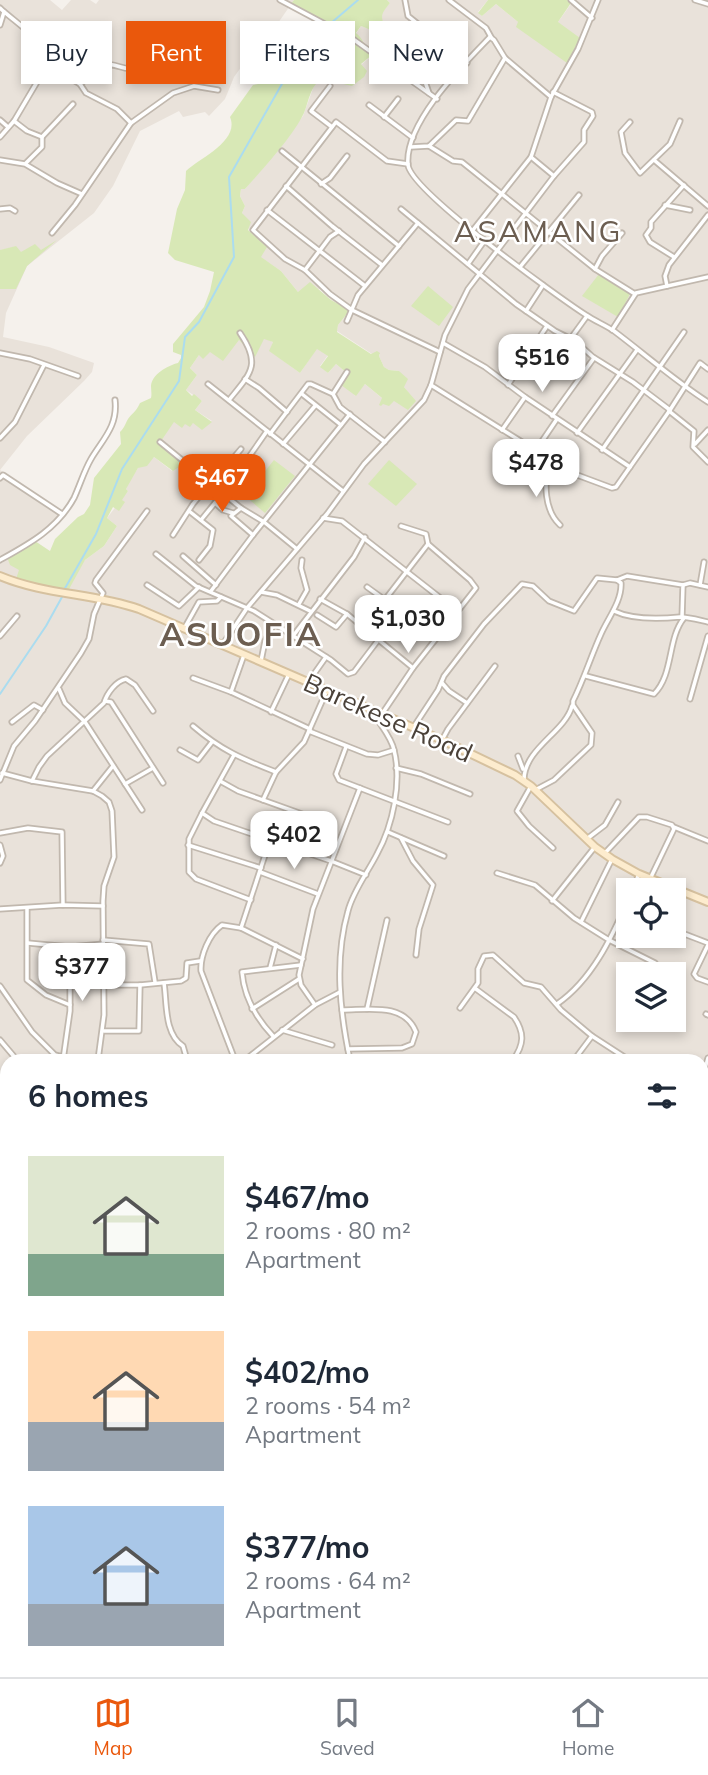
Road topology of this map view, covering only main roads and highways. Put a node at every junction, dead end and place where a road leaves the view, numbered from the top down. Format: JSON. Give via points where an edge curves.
{"nodes":[{"id":1,"x":0,"y":576,"type":"edge"},
{"id":2,"x":708,"y":902,"type":"edge"}],
"edges":[{"from":1,"to":2,"type":"main road","name":"Barekese Road","via":[[48,591],[129,605],[442,740],[523,781],[612,859]]}]}
